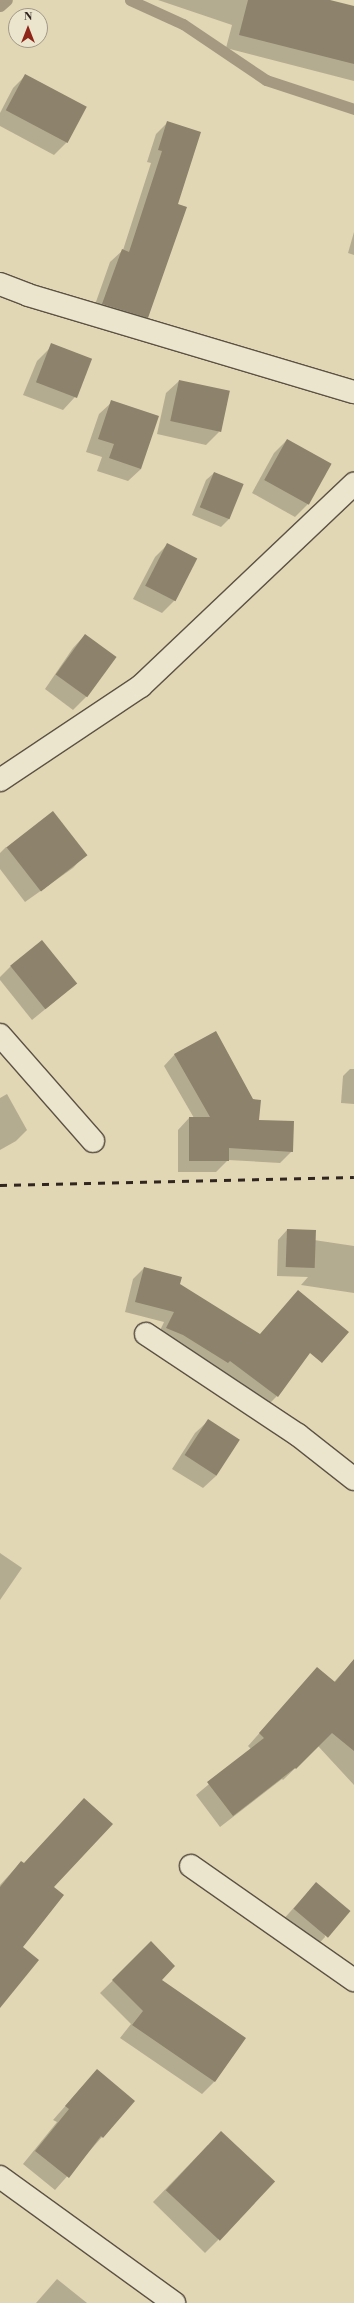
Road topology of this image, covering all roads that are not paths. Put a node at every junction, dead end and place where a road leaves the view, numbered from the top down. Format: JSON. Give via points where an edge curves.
{"nodes":[{"id":1,"x":0,"y":284,"type":"edge"},
{"id":2,"x":354,"y":392,"type":"edge"},
{"id":3,"x":354,"y":484,"type":"edge"},
{"id":4,"x":0,"y":780,"type":"edge"},
{"id":5,"x":0,"y":1035,"type":"edge"},
{"id":6,"x":93,"y":1141,"type":"dead end"},
{"id":7,"x":146,"y":1334,"type":"dead end"},
{"id":8,"x":354,"y":1479,"type":"edge"},
{"id":9,"x":191,"y":1866,"type":"dead end"},
{"id":10,"x":354,"y":1980,"type":"edge"},
{"id":11,"x":0,"y":2177,"type":"edge"},
{"id":12,"x":174,"y":2303,"type":"edge"}],
"edges":[{"from":1,"to":2,"type":"street","via":[[28,295]]},
{"from":3,"to":4,"type":"street","via":[[141,686]]},
{"from":5,"to":6,"type":"street"},
{"from":7,"to":8,"type":"street","via":[[298,1435]]},
{"from":9,"to":10,"type":"street"},
{"from":11,"to":12,"type":"street"}]}
